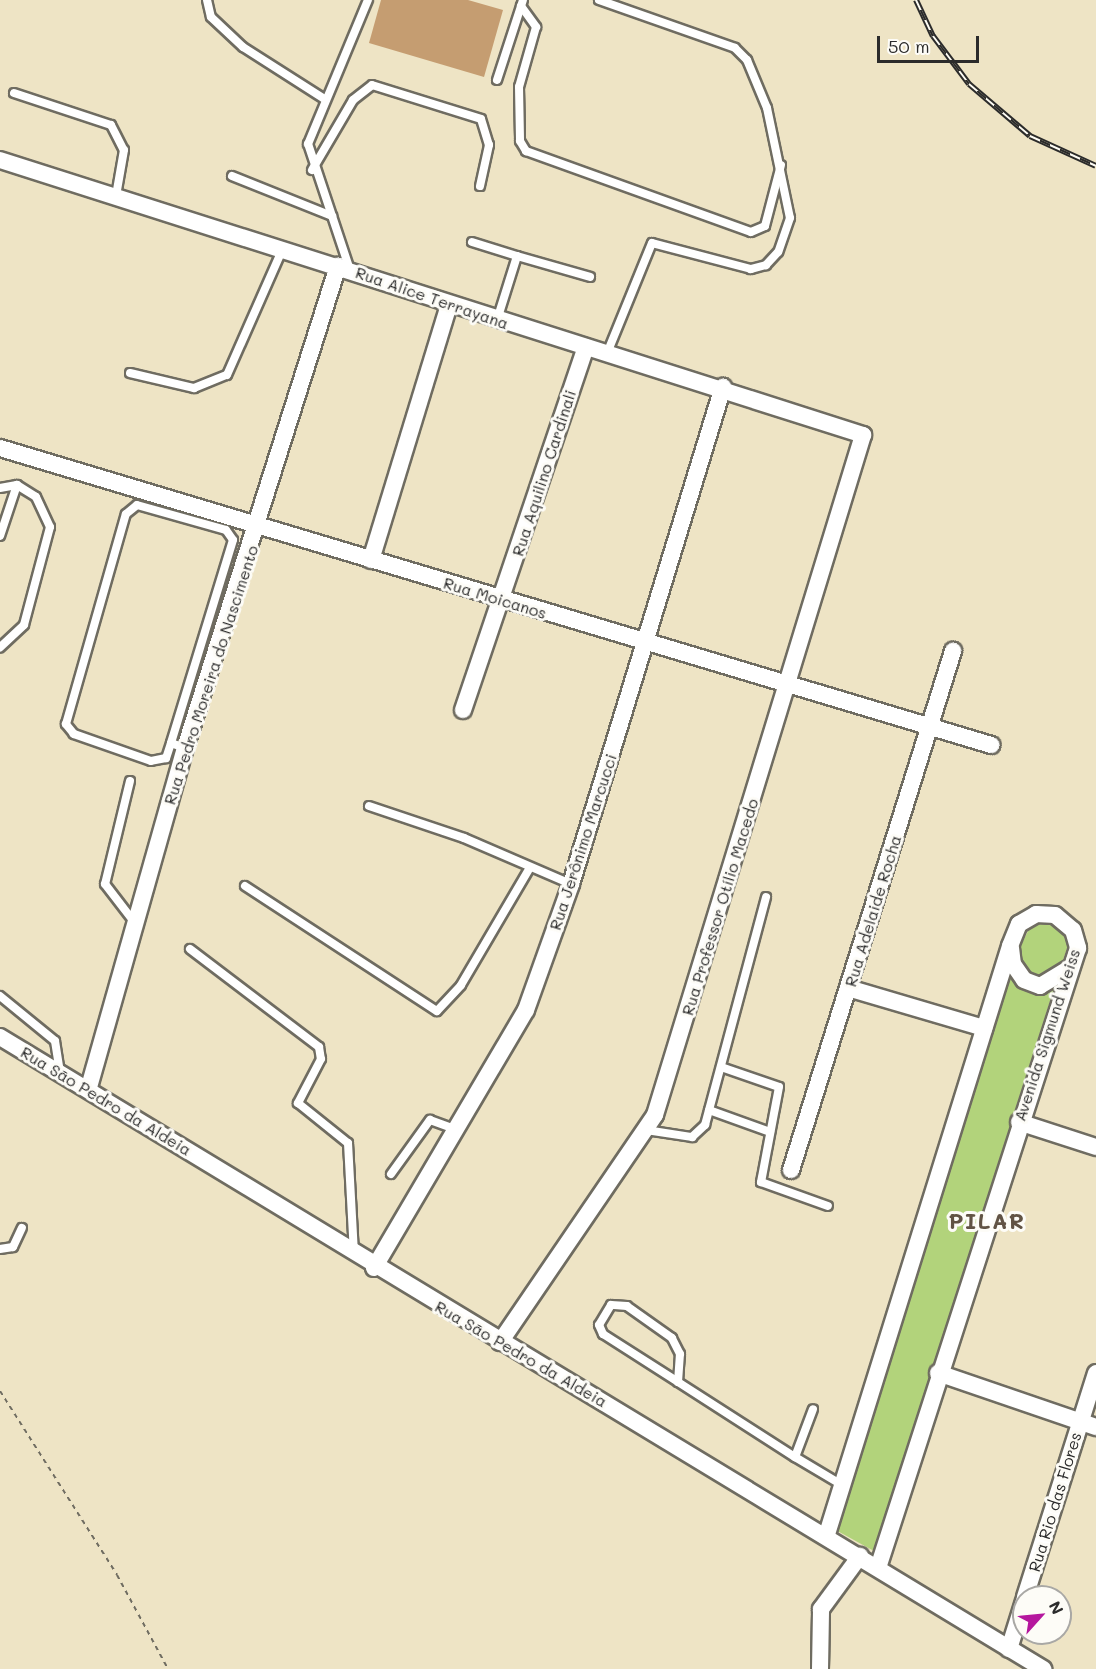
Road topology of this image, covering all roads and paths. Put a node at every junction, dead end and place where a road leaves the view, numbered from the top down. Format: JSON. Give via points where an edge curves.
{"nodes":[{"id":1,"x":207,"y":0,"type":"edge"},
{"id":2,"x":360,"y":0,"type":"edge"},
{"id":3,"x":368,"y":0,"type":"edge"},
{"id":4,"x":599,"y":0,"type":"edge"},
{"id":5,"x":522,"y":3,"type":"edge"},
{"id":6,"x":362,"y":14,"type":"junction"},
{"id":7,"x":497,"y":80,"type":"dead end"},
{"id":8,"x":14,"y":93,"type":"dead end"},
{"id":9,"x":323,"y":98,"type":"junction"},
{"id":10,"x":0,"y":160,"type":"edge"},
{"id":11,"x":781,"y":165,"type":"junction"},
{"id":12,"x":312,"y":170,"type":"junction"},
{"id":13,"x":232,"y":176,"type":"dead end"},
{"id":14,"x":480,"y":186,"type":"dead end"},
{"id":15,"x":116,"y":196,"type":"junction"},
{"id":16,"x":332,"y":216,"type":"junction"},
{"id":17,"x":472,"y":242,"type":"dead end"},
{"id":18,"x":283,"y":247,"type":"junction"},
{"id":19,"x":518,"y":256,"type":"junction"},
{"id":20,"x":344,"y":268,"type":"junction"},
{"id":21,"x":590,"y":277,"type":"dead end"},
{"id":22,"x":449,"y":305,"type":"junction"},
{"id":23,"x":497,"y":321,"type":"junction"},
{"id":24,"x":586,"y":347,"type":"junction"},
{"id":25,"x":607,"y":353,"type":"junction"},
{"id":26,"x":130,"y":374,"type":"dead end"},
{"id":27,"x":723,"y":387,"type":"junction"},
{"id":28,"x":863,"y":435,"type":"joint"},
{"id":29,"x":0,"y":448,"type":"edge"},
{"id":30,"x":16,"y":485,"type":"junction"},
{"id":31,"x":0,"y":488,"type":"edge"},
{"id":32,"x":259,"y":524,"type":"junction"},
{"id":33,"x":0,"y":536,"type":"edge"},
{"id":34,"x":371,"y":560,"type":"junction"},
{"id":35,"x":502,"y":600,"type":"junction"},
{"id":36,"x":646,"y":644,"type":"junction"},
{"id":37,"x":0,"y":647,"type":"edge"},
{"id":38,"x":953,"y":651,"type":"dead end"},
{"id":39,"x":790,"y":687,"type":"junction"},
{"id":40,"x":463,"y":710,"type":"dead end"},
{"id":41,"x":930,"y":729,"type":"junction"},
{"id":42,"x":178,"y":746,"type":"junction"},
{"id":43,"x":991,"y":746,"type":"dead end"},
{"id":44,"x":130,"y":781,"type":"dead end"},
{"id":45,"x":369,"y":806,"type":"dead end"},
{"id":46,"x":529,"y":870,"type":"junction"},
{"id":47,"x":571,"y":884,"type":"junction"},
{"id":48,"x":245,"y":886,"type":"dead end"},
{"id":49,"x":766,"y":897,"type":"dead end"},
{"id":50,"x":135,"y":924,"type":"junction"},
{"id":51,"x":1010,"y":946,"type":"junction"},
{"id":52,"x":190,"y":949,"type":"dead end"},
{"id":53,"x":1071,"y":968,"type":"junction"},
{"id":54,"x":848,"y":988,"type":"junction"},
{"id":55,"x":0,"y":996,"type":"edge"},
{"id":56,"x":984,"y":1028,"type":"junction"},
{"id":57,"x":0,"y":1037,"type":"edge"},
{"id":58,"x":721,"y":1067,"type":"junction"},
{"id":59,"x":60,"y":1071,"type":"junction"},
{"id":60,"x":88,"y":1087,"type":"junction"},
{"id":61,"x":709,"y":1110,"type":"junction"},
{"id":62,"x":1019,"y":1122,"type":"junction"},
{"id":63,"x":459,"y":1130,"type":"junction"},
{"id":64,"x":646,"y":1130,"type":"junction"},
{"id":65,"x":770,"y":1132,"type":"junction"},
{"id":66,"x":1096,"y":1147,"type":"edge"},
{"id":67,"x":791,"y":1170,"type":"dead end"},
{"id":68,"x":391,"y":1174,"type":"dead end"},
{"id":69,"x":828,"y":1206,"type":"dead end"},
{"id":70,"x":22,"y":1228,"type":"dead end"},
{"id":71,"x":0,"y":1249,"type":"edge"},
{"id":72,"x":354,"y":1256,"type":"junction"},
{"id":73,"x":374,"y":1268,"type":"junction"},
{"id":74,"x":500,"y":1342,"type":"junction"},
{"id":75,"x":938,"y":1373,"type":"junction"},
{"id":76,"x":1096,"y":1373,"type":"edge"},
{"id":77,"x":678,"y":1382,"type":"junction"},
{"id":78,"x":0,"y":1391,"type":"edge"},
{"id":79,"x":813,"y":1409,"type":"dead end"},
{"id":80,"x":1088,"y":1424,"type":"edge"},
{"id":81,"x":795,"y":1457,"type":"junction"},
{"id":82,"x":843,"y":1485,"type":"junction"},
{"id":83,"x":827,"y":1534,"type":"junction"},
{"id":84,"x":860,"y":1556,"type":"junction"},
{"id":85,"x":878,"y":1568,"type":"junction"},
{"id":86,"x":1029,"y":1585,"type":"edge"},
{"id":87,"x":1012,"y":1639,"type":"edge"},
{"id":88,"x":1009,"y":1649,"type":"junction"},
{"id":89,"x":168,"y":1669,"type":"edge"},
{"id":90,"x":820,"y":1669,"type":"edge"},
{"id":91,"x":1043,"y":1669,"type":"edge"}],
"edges":[{"from":1,"to":9,"type":"lane","via":[[211,17],[243,47]]},
{"from":2,"to":6,"type":"lane"},
{"from":3,"to":6,"type":"lane"},
{"from":4,"to":11,"type":"lane","via":[[735,48],[757,77]]},
{"from":5,"to":7,"type":"lane"},
{"from":5,"to":11,"type":"lane","via":[[536,27],[519,87],[520,141],[526,151],[751,232],[765,226]]},
{"from":6,"to":9,"type":"lane"},
{"from":8,"to":15,"type":"lane","via":[[111,125],[124,150]]},
{"from":9,"to":12,"type":"lane","via":[[308,144]]},
{"from":10,"to":15,"type":"street","name":"Rua Alice Terrayana"},
{"from":11,"to":25,"type":"lane","via":[[790,218],[778,252],[766,265],[751,269],[652,243]]},
{"from":12,"to":14,"type":"lane","via":[[353,100],[372,85],[481,119],[489,145]]},
{"from":12,"to":16,"type":"lane"},
{"from":13,"to":16,"type":"lane"},
{"from":15,"to":18,"type":"street","name":"Rua Alice Terrayana"},
{"from":16,"to":20,"type":"lane"},
{"from":17,"to":19,"type":"lane"},
{"from":18,"to":20,"type":"street","name":"Rua Alice Terrayana"},
{"from":18,"to":26,"type":"lane","via":[[227,375],[194,388]]},
{"from":19,"to":21,"type":"lane"},
{"from":19,"to":23,"type":"lane"},
{"from":20,"to":22,"type":"street","name":"Rua Alice Terrayana"},
{"from":20,"to":32,"type":"street","name":"Rua Pedro Moreira do Nascimento"},
{"from":22,"to":23,"type":"street","name":"Rua Alice Terrayana"},
{"from":22,"to":34,"type":"street"},
{"from":23,"to":24,"type":"street","name":"Rua Alice Terrayana"},
{"from":24,"to":25,"type":"street","name":"Rua Alice Terrayana"},
{"from":24,"to":35,"type":"street","name":"Rua Aquilino Cardinali"},
{"from":25,"to":27,"type":"street","name":"Rua Alice Terrayana"},
{"from":27,"to":28,"type":"street","name":"Rua Alice Terrayana"},
{"from":27,"to":36,"type":"street","name":"Rua Jerônimo Marcucci"},
{"from":28,"to":39,"type":"street","name":"Rua Professor Otílio Macedo"},
{"from":29,"to":32,"type":"street","name":"Rua Moicanos"},
{"from":30,"to":31,"type":"lane"},
{"from":30,"to":33,"type":"lane"},
{"from":30,"to":37,"type":"lane","via":[[36,497],[50,527],[24,625]]},
{"from":32,"to":34,"type":"street","name":"Rua Moicanos"},
{"from":32,"to":42,"type":"street","name":"Rua Pedro Moreira do Nascimento"},
{"from":34,"to":35,"type":"street","name":"Rua Moicanos"},
{"from":35,"to":36,"type":"street","name":"Rua Moicanos"},
{"from":35,"to":40,"type":"street","name":"Rua Aquilino Cardinali"},
{"from":36,"to":39,"type":"street","name":"Rua Moicanos"},
{"from":36,"to":47,"type":"street","name":"Rua Jerônimo Marcucci"},
{"from":38,"to":41,"type":"street","name":"Rua Adelaide Rocha"},
{"from":39,"to":41,"type":"street","name":"Rua Moicanos"},
{"from":39,"to":64,"type":"street","name":"Rua Professor Otílio Macedo"},
{"from":41,"to":43,"type":"street","name":"Rua Moicanos"},
{"from":41,"to":54,"type":"street","name":"Rua Adelaide Rocha"},
{"from":42,"to":42,"type":"lane","via":[[166,758],[151,761],[74,734],[66,724],[126,514],[137,505],[226,530],[233,540]]},
{"from":42,"to":50,"type":"street","name":"Rua Pedro Moreira do Nascimento"},
{"from":44,"to":50,"type":"lane","via":[[105,884]]},
{"from":45,"to":46,"type":"lane","via":[[464,838]]},
{"from":46,"to":47,"type":"lane"},
{"from":46,"to":48,"type":"lane","via":[[461,985],[437,1011]]},
{"from":47,"to":63,"type":"street","name":"Rua Jerônimo Marcucci","via":[[526,1010]]},
{"from":49,"to":58,"type":"lane"},
{"from":50,"to":60,"type":"street","name":"Rua Pedro Moreira do Nascimento"},
{"from":51,"to":53,"type":"street","via":[[1013,964],[1024,980],[1040,986]]},
{"from":51,"to":53,"type":"street","name":"Avenida Sigmund Weiss","via":[[1019,924],[1036,914],[1055,915],[1073,930],[1078,948]]},
{"from":51,"to":56,"type":"street","name":"Avenida Sigmund Weiss"},
{"from":52,"to":72,"type":"lane","via":[[319,1047],[321,1059],[298,1103],[348,1143]]},
{"from":53,"to":62,"type":"street","name":"Avenida Sigmund Weiss"},
{"from":54,"to":56,"type":"street"},
{"from":54,"to":67,"type":"street","name":"Rua Adelaide Rocha"},
{"from":55,"to":59,"type":"lane","via":[[55,1041]]},
{"from":56,"to":82,"type":"street","name":"Avenida Sigmund Weiss"},
{"from":57,"to":59,"type":"street","name":"Rua São Pedro da Aldeia"},
{"from":58,"to":61,"type":"lane"},
{"from":58,"to":65,"type":"lane","via":[[776,1081],[780,1096]]},
{"from":59,"to":60,"type":"street","name":"Rua São Pedro da Aldeia"},
{"from":60,"to":72,"type":"street","name":"Rua São Pedro da Aldeia"},
{"from":61,"to":64,"type":"lane","via":[[705,1125],[692,1137]]},
{"from":61,"to":65,"type":"lane"},
{"from":62,"to":66,"type":"street"},
{"from":62,"to":75,"type":"street","name":"Avenida Sigmund Weiss"},
{"from":63,"to":68,"type":"lane","via":[[430,1120]]},
{"from":63,"to":73,"type":"street","name":"Rua Jerônimo Marcucci"},
{"from":64,"to":74,"type":"street","name":"Rua Professor Otílio Macedo"},
{"from":65,"to":69,"type":"lane","via":[[761,1182]]},
{"from":70,"to":71,"type":"lane","via":[[14,1247]]},
{"from":72,"to":73,"type":"street","name":"Rua São Pedro da Aldeia"},
{"from":73,"to":74,"type":"street","name":"Rua São Pedro da Aldeia"},
{"from":74,"to":83,"type":"street","name":"Rua São Pedro da Aldeia"},
{"from":75,"to":80,"type":"street"},
{"from":75,"to":85,"type":"street","name":"Avenida Sigmund Weiss"},
{"from":76,"to":80,"type":"street","name":"Rua Rio das Flores"},
{"from":77,"to":77,"type":"lane","via":[[603,1334],[599,1324],[611,1305],[627,1306],[672,1338],[680,1354]]},
{"from":77,"to":81,"type":"lane"},
{"from":78,"to":89,"type":"path","via":[[117,1575]]},
{"from":79,"to":81,"type":"lane"},
{"from":80,"to":86,"type":"street","name":"Rua Rio das Flores"},
{"from":81,"to":82,"type":"lane"},
{"from":82,"to":83,"type":"street","name":"Avenida Sigmund Weiss"},
{"from":83,"to":84,"type":"street","name":"Rua São Pedro da Aldeia"},
{"from":84,"to":85,"type":"street","name":"Rua São Pedro da Aldeia"},
{"from":84,"to":90,"type":"street","via":[[821,1609]]},
{"from":85,"to":88,"type":"street","name":"Rua São Pedro da Aldeia"},
{"from":87,"to":88,"type":"street"},
{"from":88,"to":91,"type":"street","name":"Rua São Pedro da Aldeia"}]}
